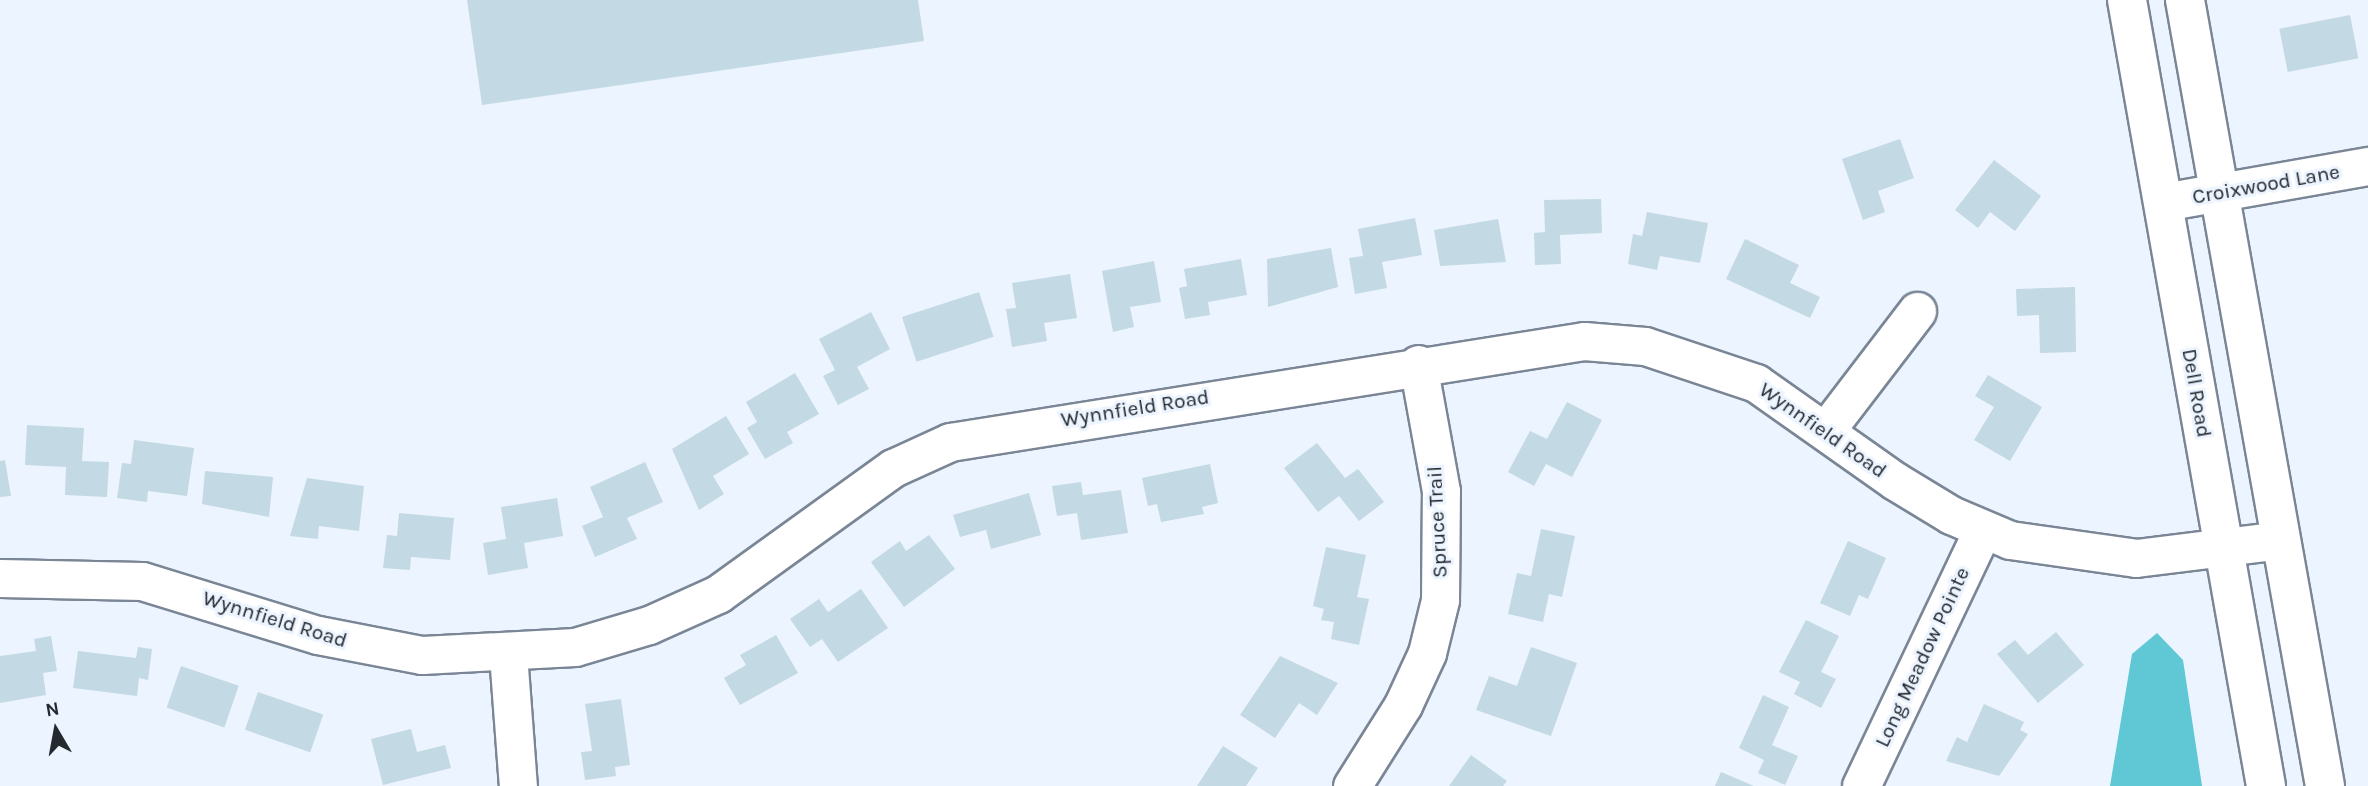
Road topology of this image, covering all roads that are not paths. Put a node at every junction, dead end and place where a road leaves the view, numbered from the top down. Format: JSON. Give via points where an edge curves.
{"nodes":[{"id":1,"x":2127,"y":0,"type":"edge"},
{"id":2,"x":2185,"y":0,"type":"edge"},
{"id":3,"x":2368,"y":166,"type":"edge"},
{"id":4,"x":2219,"y":193,"type":"junction"},
{"id":5,"x":2164,"y":202,"type":"junction"},
{"id":6,"x":1917,"y":311,"type":"dead end"},
{"id":7,"x":1418,"y":364,"type":"junction"},
{"id":8,"x":1826,"y":430,"type":"junction"},
{"id":9,"x":1983,"y":529,"type":"junction"},
{"id":10,"x":2280,"y":540,"type":"junction"},
{"id":11,"x":2224,"y":547,"type":"junction"},
{"id":12,"x":0,"y":578,"type":"edge"},
{"id":13,"x":508,"y":654,"type":"junction"},
{"id":14,"x":518,"y":786,"type":"edge"},
{"id":15,"x":1352,"y":786,"type":"edge"},
{"id":16,"x":1861,"y":786,"type":"edge"},
{"id":17,"x":2266,"y":786,"type":"edge"},
{"id":18,"x":2325,"y":786,"type":"edge"}],
"edges":[{"from":1,"to":5,"type":"main road","name":"Dell Road"},
{"from":2,"to":4,"type":"main road"},
{"from":3,"to":4,"type":"street","name":"Croixwood Lane"},
{"from":4,"to":5,"type":"street","name":"Croixwood Lane"},
{"from":4,"to":10,"type":"main road"},
{"from":5,"to":11,"type":"main road","name":"Dell Road"},
{"from":6,"to":8,"type":"street"},
{"from":7,"to":8,"type":"street","name":"Wynnfield Road","via":[[1584,341],[1644,346],[1756,383]]},
{"from":7,"to":13,"type":"street","name":"Wynnfield Road","via":[[950,442],[893,468],[718,594],[649,625],[575,647]]},
{"from":7,"to":15,"type":"street","name":"Spruce Trail","via":[[1441,491],[1440,600],[1427,653],[1403,705]]},
{"from":8,"to":9,"type":"street","name":"Wynnfield Road","via":[[1895,481]]},
{"from":9,"to":11,"type":"street","name":"Wynnfield Road","via":[[2098,555],[2136,558]]},
{"from":9,"to":16,"type":"street","name":"Long Meadow Pointe"},
{"from":10,"to":11,"type":"street","name":"Wynnfield Road"},
{"from":10,"to":18,"type":"main road"},
{"from":11,"to":17,"type":"main road","name":"Dell Road"},
{"from":12,"to":13,"type":"street","name":"Wynnfield Road","via":[[142,581],[347,642],[422,655]]},
{"from":13,"to":14,"type":"street"}]}
